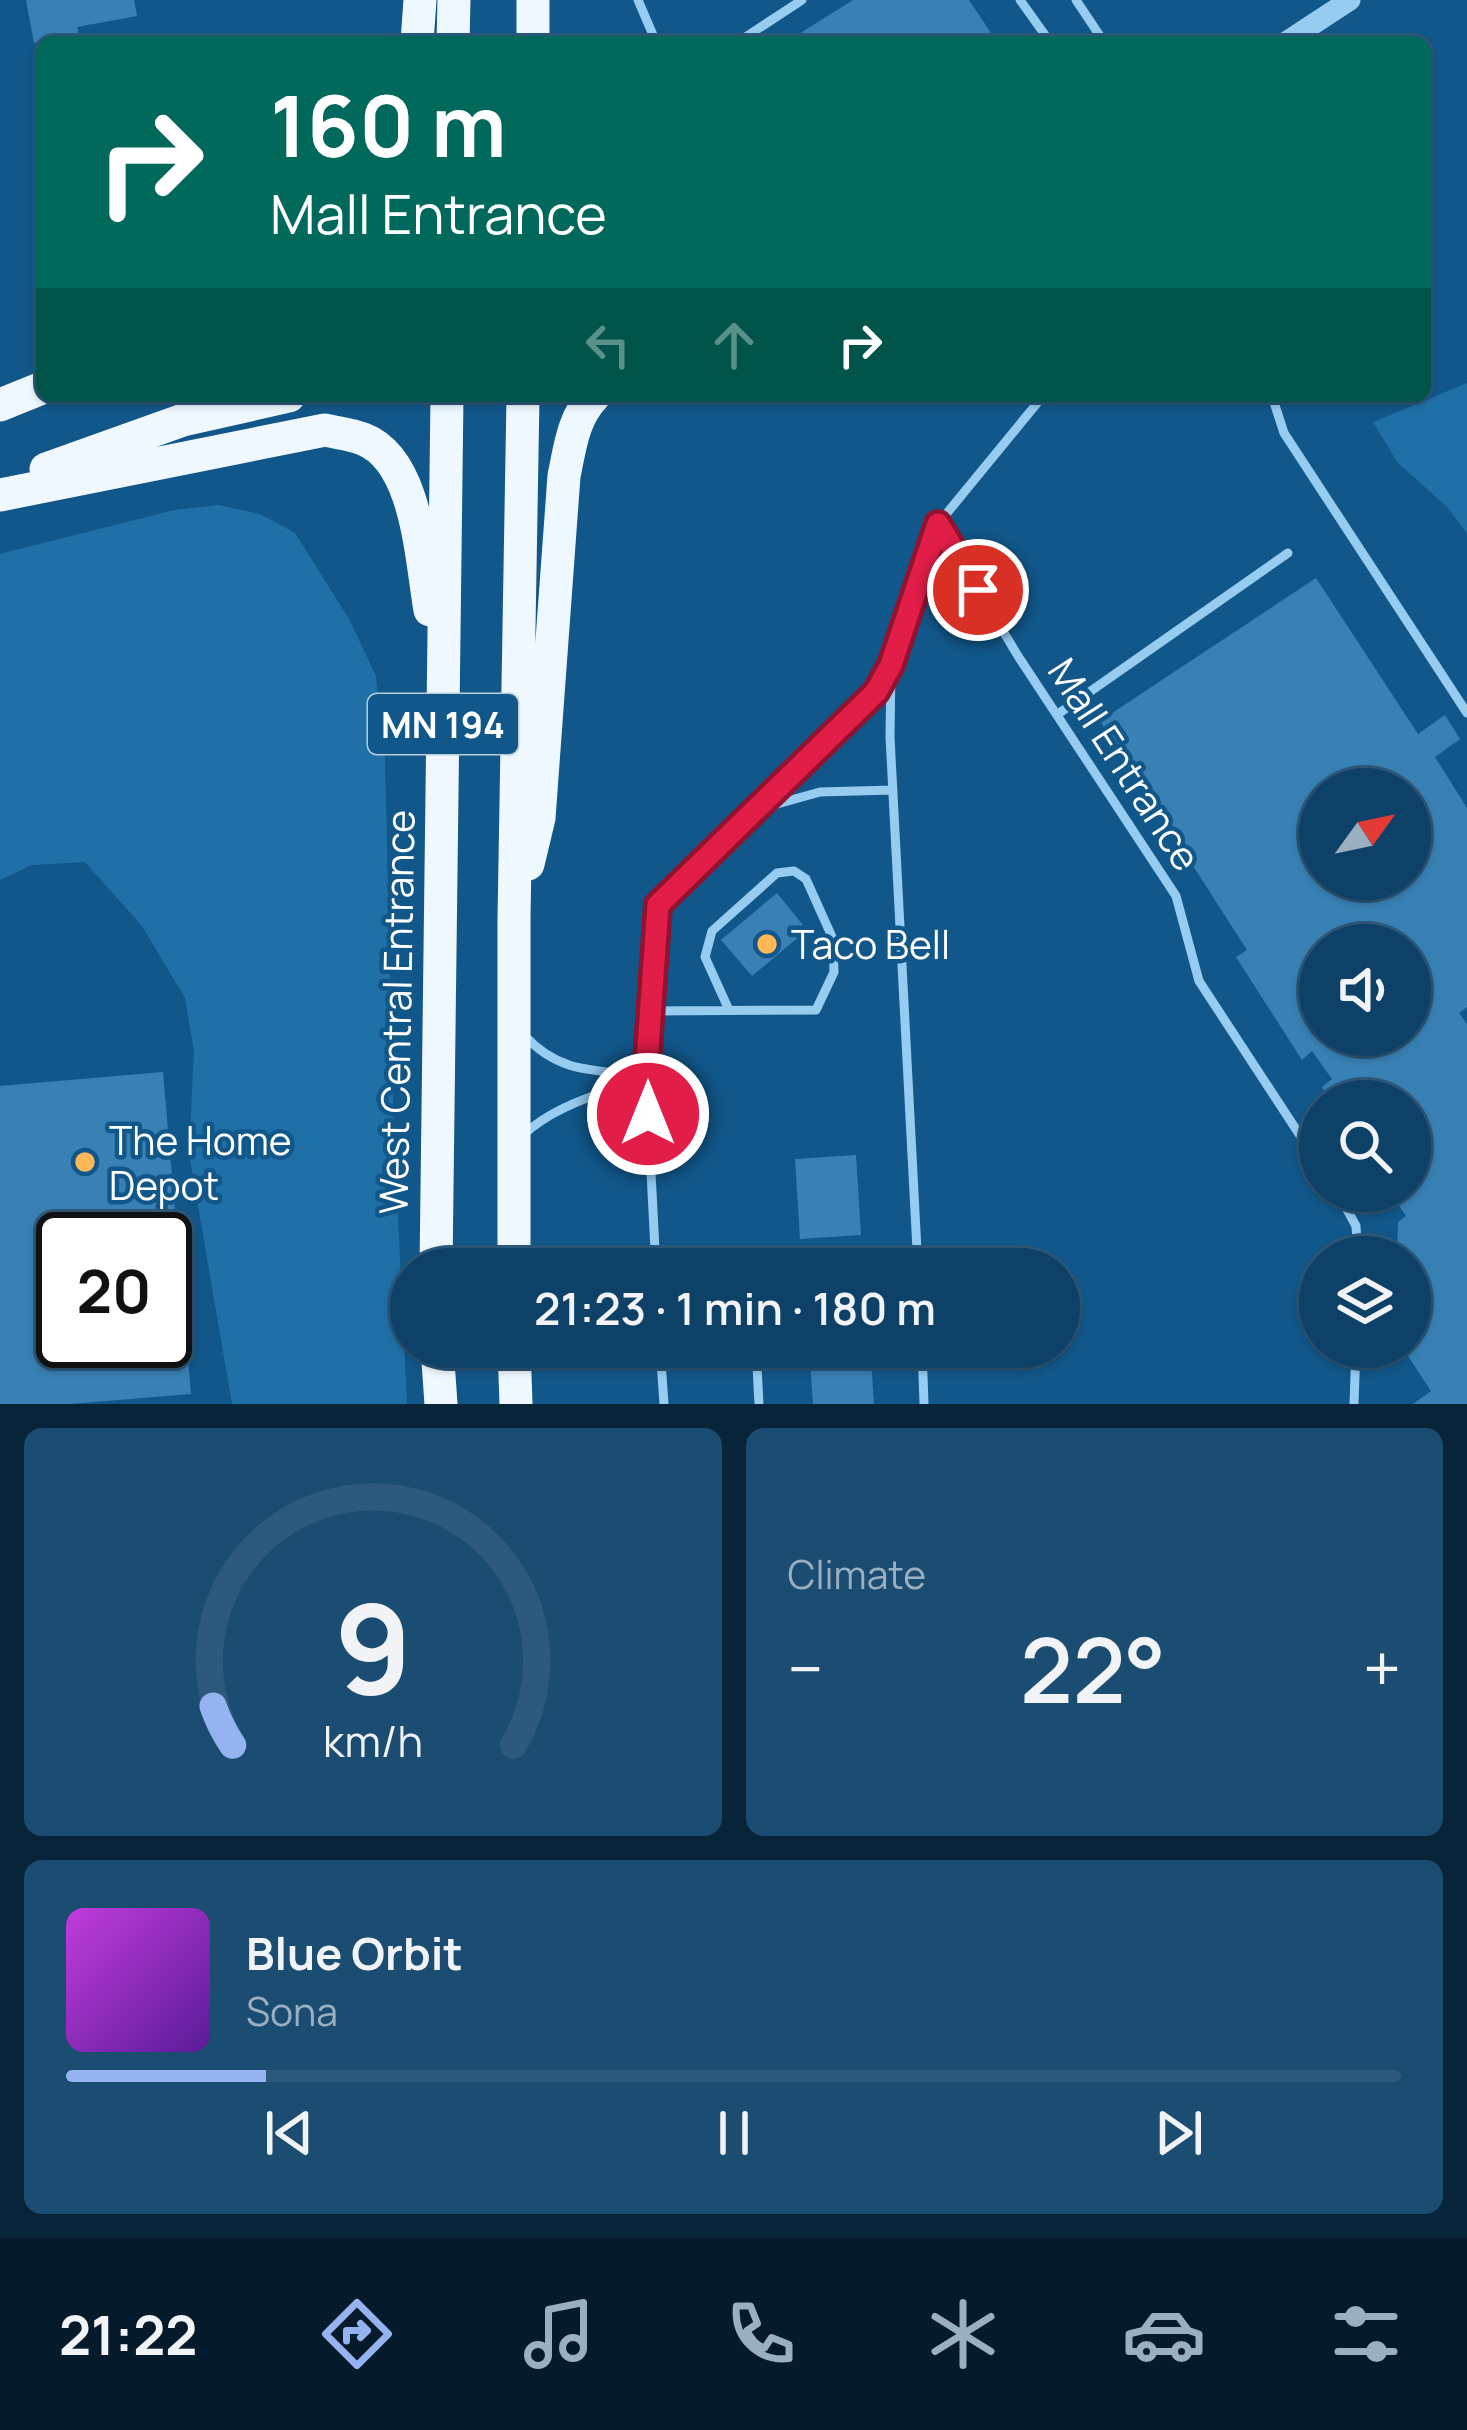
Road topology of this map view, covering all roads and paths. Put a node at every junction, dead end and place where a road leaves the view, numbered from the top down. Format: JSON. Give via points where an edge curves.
{"nodes":[{"id":1,"x":421,"y":0,"type":"edge"},
{"id":2,"x":454,"y":0,"type":"edge"},
{"id":3,"x":533,"y":0,"type":"edge"},
{"id":4,"x":638,"y":0,"type":"edge"},
{"id":5,"x":802,"y":0,"type":"edge"},
{"id":6,"x":1020,"y":0,"type":"edge"},
{"id":7,"x":1076,"y":0,"type":"edge"},
{"id":8,"x":1348,"y":1,"type":"edge"},
{"id":9,"x":418,"y":36,"type":"edge"},
{"id":10,"x":453,"y":36,"type":"edge"},
{"id":11,"x":533,"y":36,"type":"edge"},
{"id":12,"x":653,"y":36,"type":"edge"},
{"id":13,"x":747,"y":36,"type":"edge"},
{"id":14,"x":1046,"y":36,"type":"edge"},
{"id":15,"x":1100,"y":36,"type":"edge"},
{"id":16,"x":1295,"y":36,"type":"edge"},
{"id":17,"x":36,"y":390,"type":"edge"},
{"id":18,"x":263,"y":402,"type":"edge"},
{"id":19,"x":447,"y":402,"type":"edge"},
{"id":20,"x":523,"y":402,"type":"edge"},
{"id":21,"x":588,"y":402,"type":"edge"},
{"id":22,"x":1038,"y":402,"type":"edge"},
{"id":23,"x":1274,"y":402,"type":"edge"},
{"id":24,"x":0,"y":405,"type":"edge"},
{"id":25,"x":0,"y":491,"type":"edge"},
{"id":26,"x":938,"y":524,"type":"junction"},
{"id":27,"x":1288,"y":553,"type":"dead end"},
{"id":28,"x":891,"y":665,"type":"junction"},
{"id":29,"x":443,"y":682,"type":"junction"},
{"id":30,"x":1467,"y":713,"type":"edge"},
{"id":31,"x":1058,"y":714,"type":"junction"},
{"id":32,"x":893,"y":790,"type":"junction"},
{"id":33,"x":758,"y":811,"type":"junction"},
{"id":34,"x":514,"y":918,"type":"junction"},
{"id":35,"x":729,"y":1010,"type":"junction"},
{"id":36,"x":651,"y":1012,"type":"junction"},
{"id":37,"x":515,"y":1024,"type":"junction"},
{"id":38,"x":646,"y":1076,"type":"junction"},
{"id":39,"x":1299,"y":1134,"type":"edge"},
{"id":40,"x":514,"y":1142,"type":"junction"},
{"id":41,"x":436,"y":1248,"type":"edge"},
{"id":42,"x":514,"y":1248,"type":"edge"},
{"id":43,"x":655,"y":1248,"type":"edge"},
{"id":44,"x":917,"y":1248,"type":"edge"},
{"id":45,"x":438,"y":1368,"type":"edge"},
{"id":46,"x":515,"y":1368,"type":"edge"},
{"id":47,"x":661,"y":1368,"type":"edge"},
{"id":48,"x":757,"y":1368,"type":"edge"},
{"id":49,"x":923,"y":1368,"type":"edge"},
{"id":50,"x":1355,"y":1368,"type":"edge"},
{"id":51,"x":441,"y":1404,"type":"edge"},
{"id":52,"x":516,"y":1404,"type":"edge"},
{"id":53,"x":664,"y":1404,"type":"edge"},
{"id":54,"x":759,"y":1404,"type":"edge"},
{"id":55,"x":924,"y":1404,"type":"edge"},
{"id":56,"x":1354,"y":1404,"type":"edge"}],
"edges":[{"from":1,"to":9,"type":"highway"},
{"from":2,"to":10,"type":"highway"},
{"from":3,"to":11,"type":"highway"},
{"from":4,"to":12,"type":"lane"},
{"from":5,"to":13,"type":"lane"},
{"from":6,"to":14,"type":"lane"},
{"from":7,"to":15,"type":"lane"},
{"from":8,"to":16,"type":"street"},
{"from":17,"to":24,"type":"highway"},
{"from":18,"to":25,"type":"highway","via":[[184,420]]},
{"from":19,"to":29,"type":"highway","name":"West Central Entrance","number":"MN 194"},
{"from":20,"to":34,"type":"highway","number":"MN 194"},
{"from":21,"to":34,"type":"highway","via":[[564,476],[539,818]]},
{"from":22,"to":26,"type":"lane"},
{"from":23,"to":30,"type":"lane","via":[[1284,433]]},
{"from":25,"to":29,"type":"highway","via":[[325,430],[366,440],[408,488]]},
{"from":26,"to":28,"type":"lane"},
{"from":26,"to":31,"type":"lane","name":"Mall Entrance"},
{"from":27,"to":31,"type":"lane"},
{"from":28,"to":32,"type":"lane"},
{"from":28,"to":33,"type":"lane","via":[[868,702]]},
{"from":29,"to":41,"type":"highway","name":"West Central Entrance","number":"MN 194"},
{"from":31,"to":39,"type":"lane","name":"Mall Entrance","via":[[1176,896],[1199,981]]},
{"from":32,"to":33,"type":"lane","via":[[820,791]]},
{"from":32,"to":44,"type":"lane"},
{"from":33,"to":36,"type":"lane","via":[[658,905]]},
{"from":34,"to":37,"type":"highway","number":"MN 194"},
{"from":35,"to":35,"type":"lane","via":[[705,956],[712,931],[777,873],[794,871],[806,879],[833,939],[834,972],[816,1010]]},
{"from":35,"to":36,"type":"lane"},
{"from":36,"to":38,"type":"lane"},
{"from":37,"to":38,"type":"lane","via":[[565,1066]]},
{"from":37,"to":40,"type":"highway","number":"MN 194"},
{"from":38,"to":40,"type":"lane","via":[[561,1106]]},
{"from":38,"to":43,"type":"lane"},
{"from":40,"to":42,"type":"highway","number":"MN 194"},
{"from":45,"to":51,"type":"highway"},
{"from":46,"to":52,"type":"highway"},
{"from":47,"to":53,"type":"lane"},
{"from":48,"to":54,"type":"lane"},
{"from":49,"to":55,"type":"lane"},
{"from":50,"to":56,"type":"lane"}]}
